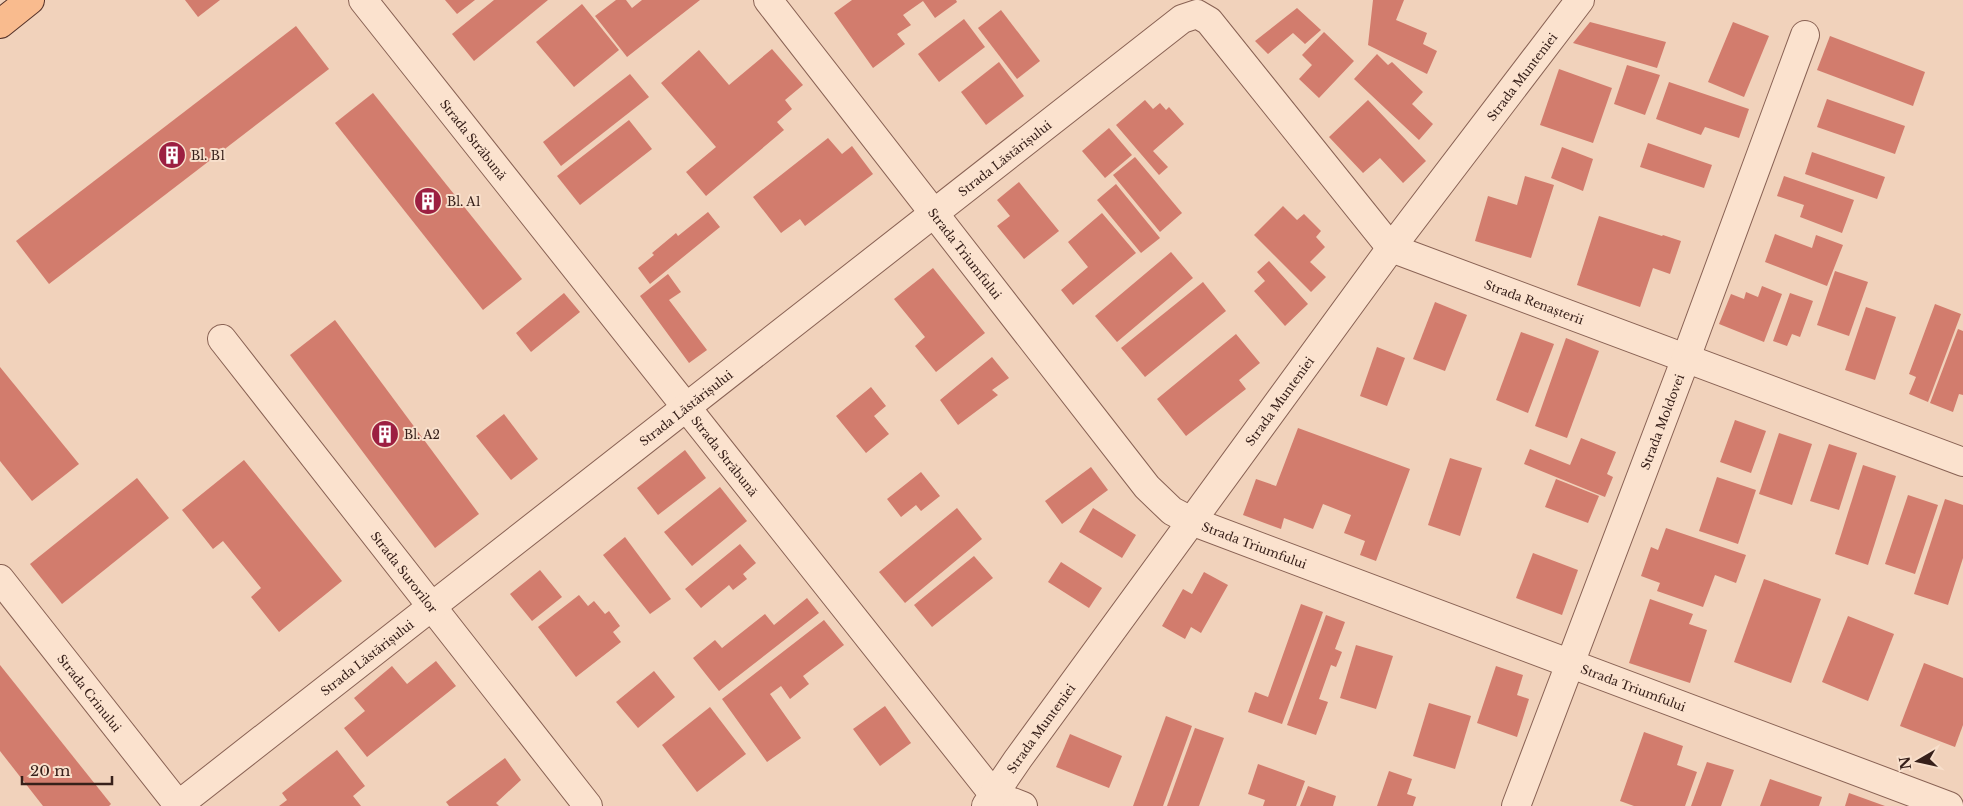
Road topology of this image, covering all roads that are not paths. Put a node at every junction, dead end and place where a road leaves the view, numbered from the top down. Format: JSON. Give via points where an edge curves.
{"nodes":[{"id":1,"x":30,"y":0,"type":"edge"},
{"id":2,"x":363,"y":0,"type":"edge"},
{"id":3,"x":768,"y":0,"type":"edge"},
{"id":4,"x":1580,"y":0,"type":"edge"},
{"id":5,"x":0,"y":24,"type":"edge"},
{"id":6,"x":1805,"y":35,"type":"dead end"},
{"id":7,"x":933,"y":213,"type":"junction"},
{"id":8,"x":1391,"y":248,"type":"junction"},
{"id":9,"x":222,"y":339,"type":"dead end"},
{"id":10,"x":1686,"y":358,"type":"junction"},
{"id":11,"x":685,"y":406,"type":"junction"},
{"id":12,"x":1963,"y":462,"type":"edge"},
{"id":13,"x":1191,"y":521,"type":"junction"},
{"id":14,"x":0,"y":579,"type":"edge"},
{"id":15,"x":430,"y":607,"type":"junction"},
{"id":16,"x":1569,"y":663,"type":"junction"},
{"id":17,"x":990,"y":801,"type":"edge"},
{"id":18,"x":178,"y":806,"type":"edge"},
{"id":19,"x":588,"y":806,"type":"edge"},
{"id":20,"x":1023,"y":806,"type":"edge"},
{"id":21,"x":1516,"y":806,"type":"edge"},
{"id":22,"x":1949,"y":806,"type":"edge"}],
"edges":[{"from":1,"to":5,"type":"main road"},
{"from":2,"to":11,"type":"street","name":"Strada Străbună"},
{"from":3,"to":7,"type":"street","name":"Strada Triumfului"},
{"from":4,"to":8,"type":"street","name":"Strada Munteniei"},
{"from":6,"to":10,"type":"street","name":"Strada Moldovei"},
{"from":7,"to":8,"type":"street","name":"Strada Lăstărișului","via":[[1182,19],[1197,14],[1209,21]]},
{"from":7,"to":11,"type":"street","name":"Strada Lăstărișului"},
{"from":7,"to":13,"type":"street","name":"Strada Triumfului","via":[[1147,487],[1172,511]]},
{"from":8,"to":10,"type":"street","name":"Strada Renașterii"},
{"from":8,"to":13,"type":"street","name":"Strada Munteniei"},
{"from":9,"to":15,"type":"street","name":"Strada Surorilor"},
{"from":10,"to":12,"type":"street","name":"Strada Renașterii"},
{"from":10,"to":16,"type":"street","name":"Strada Moldovei"},
{"from":11,"to":15,"type":"street","name":"Strada Lăstărișului"},
{"from":11,"to":17,"type":"street","name":"Strada Străbună"},
{"from":13,"to":16,"type":"street","name":"Strada Triumfului"},
{"from":13,"to":17,"type":"street","name":"Strada Munteniei"},
{"from":14,"to":18,"type":"street","name":"Strada Crinului"},
{"from":15,"to":18,"type":"street","name":"Strada Lăstărișului"},
{"from":15,"to":19,"type":"street","name":"Strada Surorilor"},
{"from":16,"to":21,"type":"street","name":"Strada Moldovei"},
{"from":16,"to":22,"type":"street","name":"Strada Triumfului"},
{"from":17,"to":20,"type":"street"}]}
